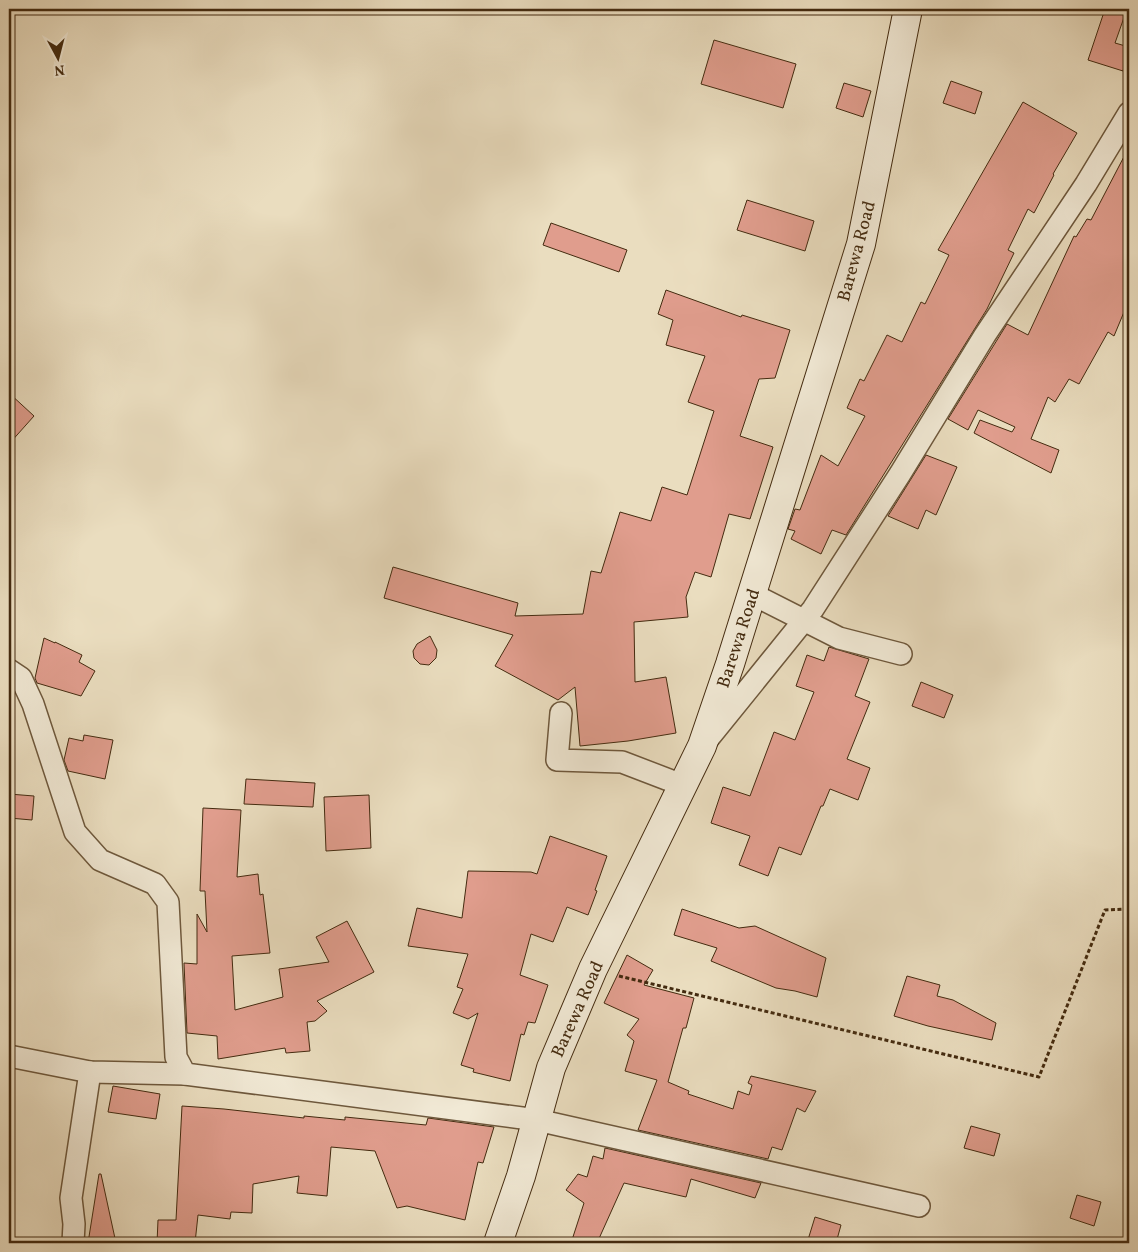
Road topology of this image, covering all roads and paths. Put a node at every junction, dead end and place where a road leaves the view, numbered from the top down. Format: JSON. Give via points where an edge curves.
{"nodes":[{"id":1,"x":908,"y":9,"type":"edge"},
{"id":2,"x":1129,"y":113,"type":"edge"},
{"id":3,"x":752,"y":594,"type":"junction"},
{"id":4,"x":803,"y":621,"type":"junction"},
{"id":5,"x":902,"y":654,"type":"dead end"},
{"id":6,"x":9,"y":670,"type":"edge"},
{"id":7,"x":561,"y":713,"type":"dead end"},
{"id":8,"x":702,"y":746,"type":"junction"},
{"id":9,"x":682,"y":785,"type":"junction"},
{"id":10,"x":1129,"y":909,"type":"edge"},
{"id":11,"x":593,"y":969,"type":"junction"},
{"id":12,"x":9,"y":1056,"type":"edge"},
{"id":13,"x":90,"y":1072,"type":"junction"},
{"id":14,"x":185,"y":1074,"type":"junction"},
{"id":15,"x":537,"y":1120,"type":"junction"},
{"id":16,"x":919,"y":1206,"type":"dead end"},
{"id":17,"x":73,"y":1243,"type":"edge"},
{"id":18,"x":498,"y":1243,"type":"edge"}],
"edges":[{"from":1,"to":3,"type":"main road","name":"Barewa Road","via":[[861,244]]},
{"from":2,"to":4,"type":"street"},
{"from":3,"to":4,"type":"street"},
{"from":3,"to":8,"type":"main road","name":"Barewa Road"},
{"from":4,"to":5,"type":"street","via":[[839,638]]},
{"from":4,"to":8,"type":"street"},
{"from":6,"to":14,"type":"street","via":[[21,678],[33,704],[75,832],[100,860],[155,884],[168,902],[176,1057]]},
{"from":7,"to":9,"type":"street","via":[[558,760],[622,762]]},
{"from":8,"to":9,"type":"main road","name":"Barewa Road"},
{"from":9,"to":11,"type":"main road","name":"Barewa Road"},
{"from":10,"to":11,"type":"path","via":[[1105,910],[1039,1076]]},
{"from":11,"to":15,"type":"main road","name":"Barewa Road","via":[[551,1068]]},
{"from":12,"to":13,"type":"street"},
{"from":13,"to":14,"type":"street"},
{"from":13,"to":17,"type":"street","via":[[71,1198]]},
{"from":14,"to":15,"type":"street"},
{"from":15,"to":16,"type":"street"},
{"from":15,"to":18,"type":"main road","name":"Barewa Road"}]}
